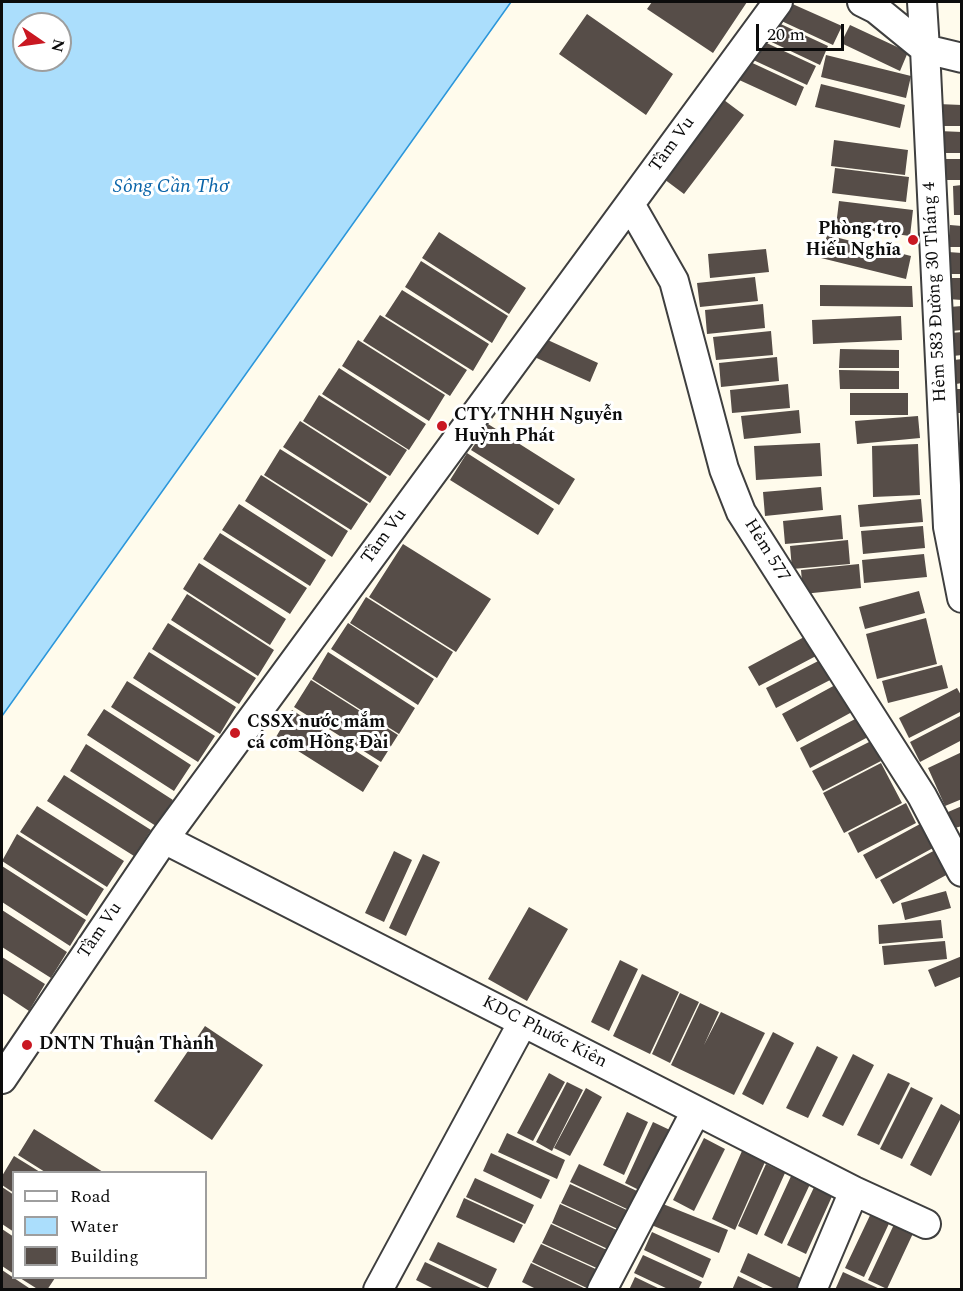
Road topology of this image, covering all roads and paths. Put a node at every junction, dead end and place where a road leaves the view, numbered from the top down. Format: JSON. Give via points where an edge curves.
{"nodes":[{"id":1,"x":778,"y":2,"type":"edge"},
{"id":2,"x":922,"y":2,"type":"edge"},
{"id":3,"x":869,"y":5,"type":"edge"},
{"id":4,"x":925,"y":50,"type":"junction"},
{"id":5,"x":962,"y":58,"type":"edge"},
{"id":6,"x":630,"y":204,"type":"junction"},
{"id":7,"x":962,"y":598,"type":"edge"},
{"id":8,"x":164,"y":839,"type":"junction"},
{"id":9,"x":962,"y":872,"type":"edge"},
{"id":10,"x":523,"y":1022,"type":"junction"},
{"id":11,"x":2,"y":1079,"type":"edge"},
{"id":12,"x":696,"y":1111,"type":"junction"},
{"id":13,"x":854,"y":1191,"type":"junction"},
{"id":14,"x":926,"y":1224,"type":"dead end"},
{"id":15,"x":378,"y":1290,"type":"edge"},
{"id":16,"x":602,"y":1290,"type":"edge"},
{"id":17,"x":812,"y":1290,"type":"edge"}],
"edges":[{"from":1,"to":6,"type":"street","name":"Tầm Vu"},
{"from":2,"to":4,"type":"street","name":"Hẻm 583 Đường 30 Tháng 4"},
{"from":3,"to":4,"type":"street"},
{"from":4,"to":5,"type":"street"},
{"from":4,"to":7,"type":"street","name":"Hẻm 583 Đường 30 Tháng 4","via":[[948,527]]},
{"from":6,"to":8,"type":"street","name":"Tầm Vu"},
{"from":6,"to":9,"type":"street","name":"Hẻm 577","via":[[674,281],[724,470],[741,512],[922,796]]},
{"from":8,"to":10,"type":"street","name":"KDC Phước Kiên"},
{"from":8,"to":11,"type":"street","name":"Tầm Vu"},
{"from":10,"to":12,"type":"street","name":"KDC Phước Kiên"},
{"from":10,"to":15,"type":"street"},
{"from":12,"to":13,"type":"street","name":"KDC Phước Kiên"},
{"from":12,"to":16,"type":"street"},
{"from":13,"to":14,"type":"street","name":"KDC Phước Kiên"},
{"from":13,"to":17,"type":"street"}]}
